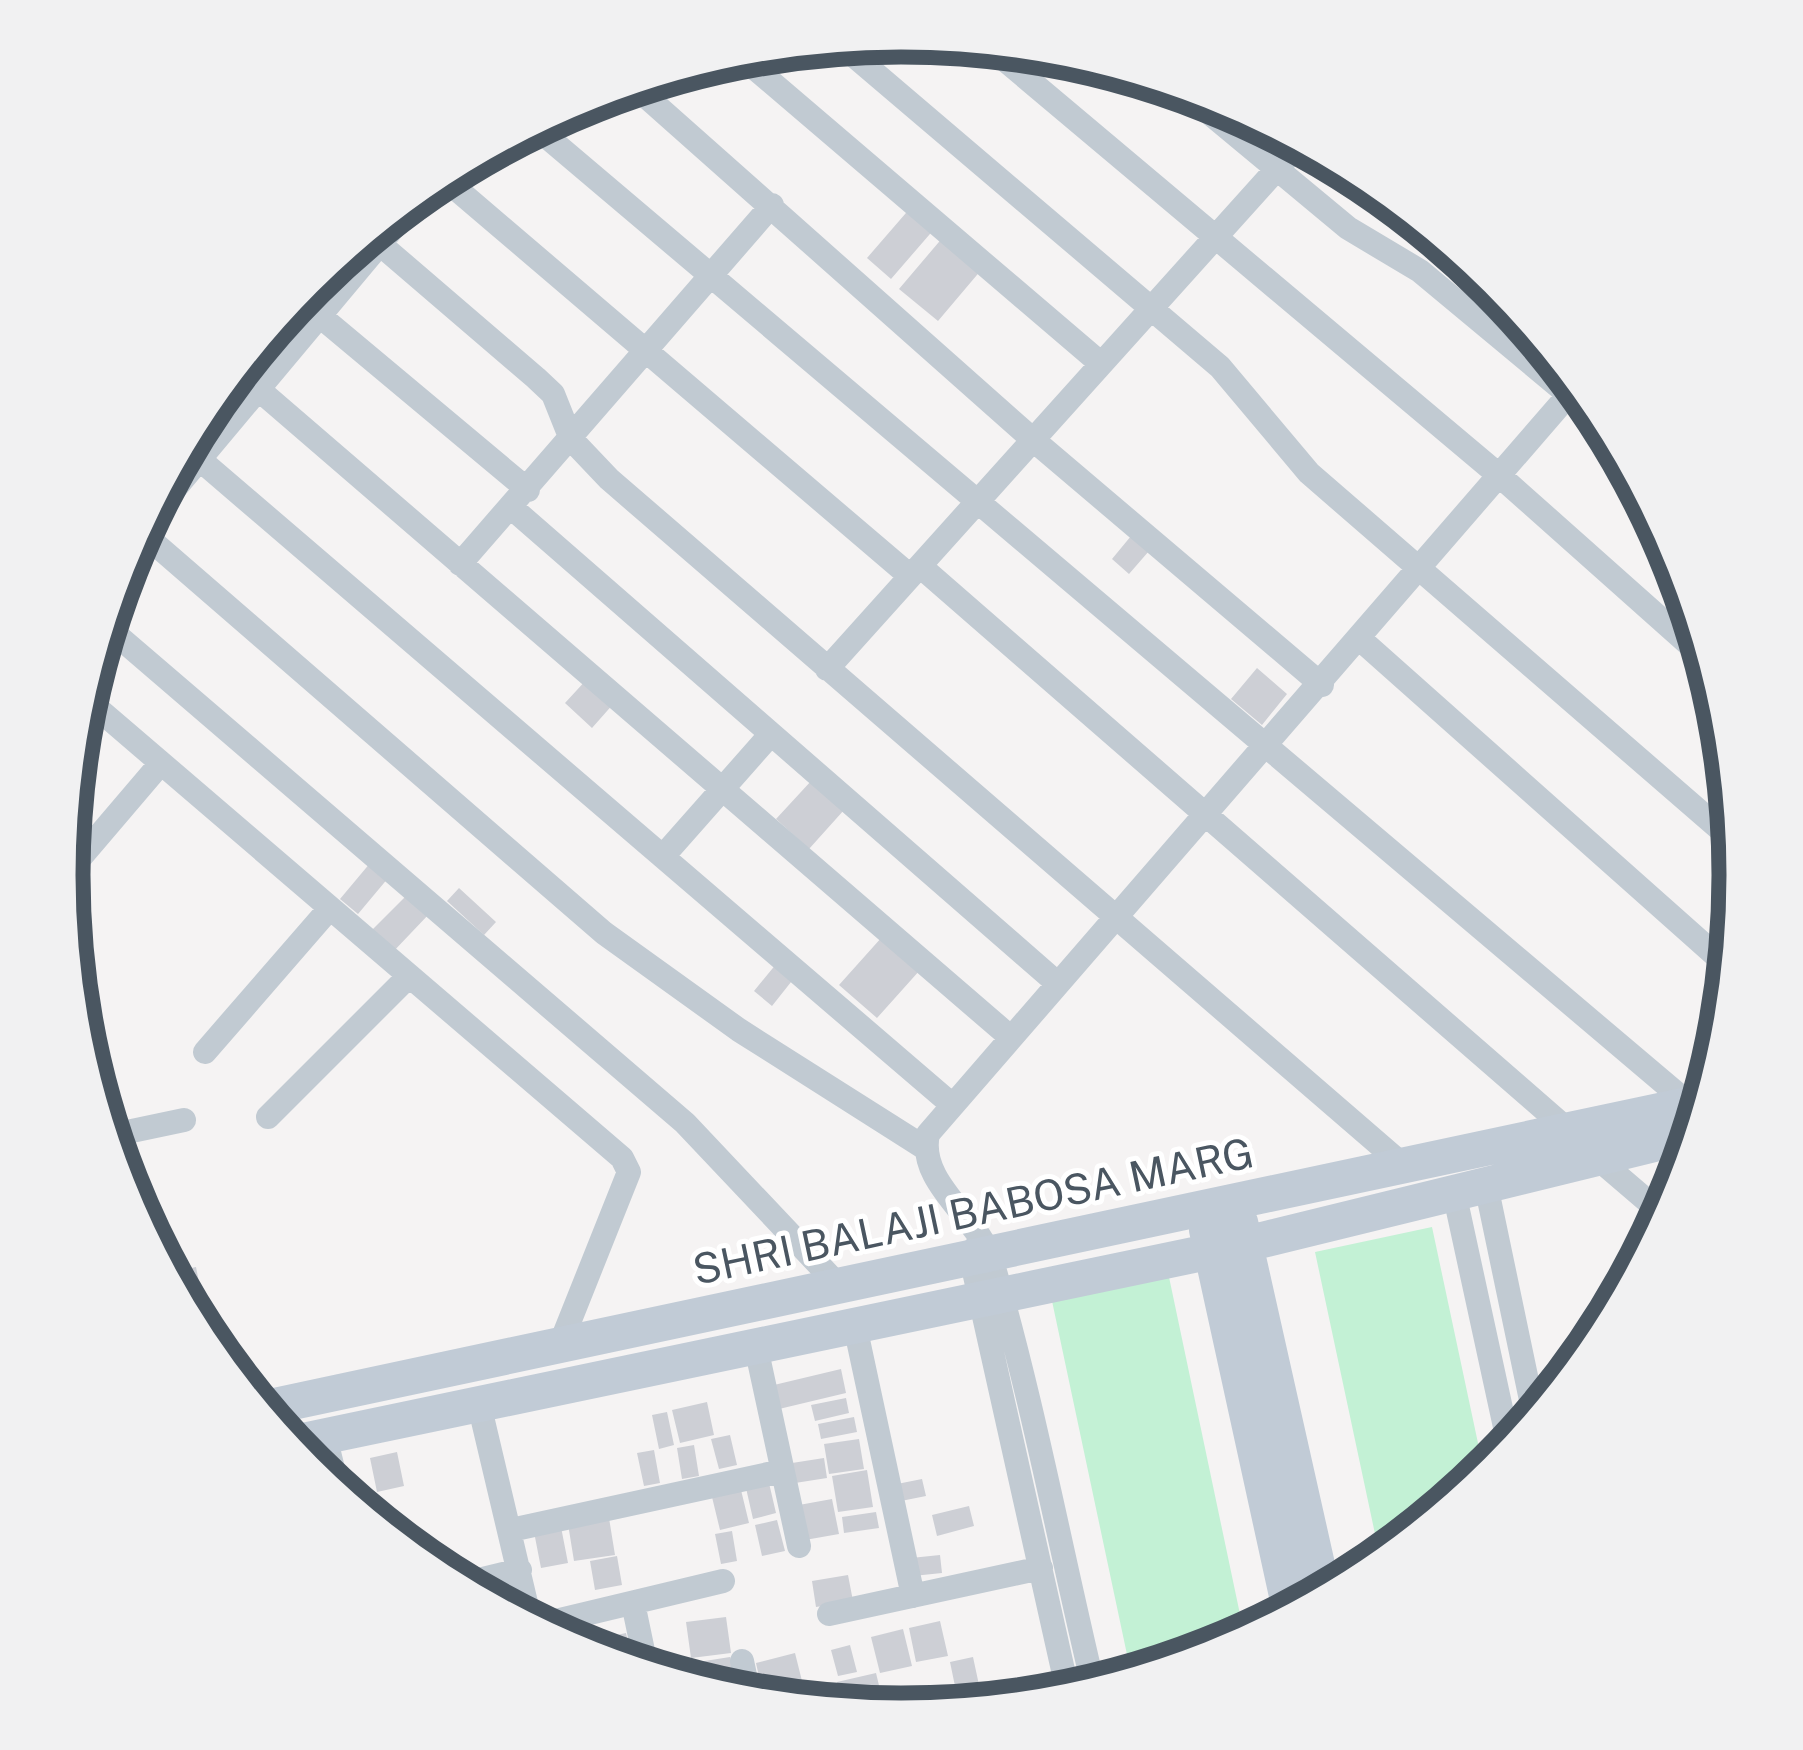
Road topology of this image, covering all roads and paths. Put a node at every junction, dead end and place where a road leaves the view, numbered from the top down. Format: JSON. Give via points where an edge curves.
{"nodes":[{"id":1,"x":857,"y":59,"type":"edge"},
{"id":2,"x":1010,"y":64,"type":"edge"},
{"id":3,"x":758,"y":70,"type":"edge"},
{"id":4,"x":648,"y":97,"type":"edge"},
{"id":5,"x":1217,"y":120,"type":"edge"},
{"id":6,"x":548,"y":137,"type":"edge"},
{"id":7,"x":1289,"y":155,"type":"edge"},
{"id":8,"x":1276,"y":170,"type":"junction"},
{"id":9,"x":454,"y":191,"type":"edge"},
{"id":10,"x":772,"y":205,"type":"junction"},
{"id":11,"x":1217,"y":240,"type":"junction"},
{"id":12,"x":381,"y":245,"type":"edge"},
{"id":13,"x":352,"y":270,"type":"edge"},
{"id":14,"x":709,"y":273,"type":"junction"},
{"id":15,"x":1149,"y":308,"type":"junction"},
{"id":16,"x":312,"y":309,"type":"edge"},
{"id":17,"x":319,"y":315,"type":"junction"},
{"id":18,"x":644,"y":349,"type":"junction"},
{"id":19,"x":1099,"y":362,"type":"junction"},
{"id":20,"x":1538,"y":362,"type":"edge"},
{"id":21,"x":249,"y":382,"type":"edge"},
{"id":22,"x":257,"y":390,"type":"junction"},
{"id":23,"x":1565,"y":398,"type":"edge"},
{"id":24,"x":215,"y":431,"type":"edge"},
{"id":25,"x":1031,"y":438,"type":"junction"},
{"id":26,"x":571,"y":439,"type":"junction"},
{"id":27,"x":198,"y":458,"type":"edge"},
{"id":28,"x":1501,"y":477,"type":"junction"},
{"id":29,"x":520,"y":499,"type":"junction"},
{"id":30,"x":975,"y":501,"type":"junction"},
{"id":31,"x":154,"y":545,"type":"edge"},
{"id":32,"x":460,"y":564,"type":"junction"},
{"id":33,"x":1418,"y":570,"type":"junction"},
{"id":34,"x":915,"y":571,"type":"junction"},
{"id":35,"x":119,"y":637,"type":"edge"},
{"id":36,"x":1361,"y":640,"type":"junction"},
{"id":37,"x":1685,"y":641,"type":"edge"},
{"id":38,"x":827,"y":669,"type":"junction"},
{"id":39,"x":1322,"y":686,"type":"junction"},
{"id":40,"x":100,"y":711,"type":"edge"},
{"id":41,"x":771,"y":734,"type":"junction"},
{"id":42,"x":1269,"y":745,"type":"junction"},
{"id":43,"x":161,"y":763,"type":"junction"},
{"id":44,"x":723,"y":790,"type":"junction"},
{"id":45,"x":1208,"y":813,"type":"junction"},
{"id":46,"x":1718,"y":828,"type":"edge"},
{"id":47,"x":84,"y":854,"type":"edge"},
{"id":48,"x":665,"y":854,"type":"junction"},
{"id":49,"x":330,"y":908,"type":"junction"},
{"id":50,"x":1116,"y":917,"type":"junction"},
{"id":51,"x":1715,"y":955,"type":"edge"},
{"id":52,"x":409,"y":976,"type":"junction"},
{"id":53,"x":1057,"y":983,"type":"junction"},
{"id":54,"x":1009,"y":1036,"type":"junction"},
{"id":55,"x":205,"y":1052,"type":"dead end"},
{"id":56,"x":950,"y":1103,"type":"junction"},
{"id":57,"x":1687,"y":1104,"type":"edge"},
{"id":58,"x":1683,"y":1115,"type":"edge"},
{"id":59,"x":268,"y":1117,"type":"dead end"},
{"id":60,"x":184,"y":1120,"type":"dead end"},
{"id":61,"x":1682,"y":1120,"type":"edge"},
{"id":62,"x":1568,"y":1130,"type":"junction"},
{"id":63,"x":125,"y":1132,"type":"edge"},
{"id":64,"x":925,"y":1148,"type":"junction"},
{"id":65,"x":1597,"y":1158,"type":"junction"},
{"id":66,"x":1403,"y":1165,"type":"junction"},
{"id":67,"x":1470,"y":1189,"type":"junction"},
{"id":68,"x":1650,"y":1203,"type":"edge"},
{"id":69,"x":1218,"y":1204,"type":"junction"},
{"id":70,"x":1229,"y":1248,"type":"junction"},
{"id":71,"x":980,"y":1250,"type":"junction"},
{"id":72,"x":839,"y":1286,"type":"junction"},
{"id":73,"x":991,"y":1298,"type":"junction"},
{"id":74,"x":856,"y":1326,"type":"junction"},
{"id":75,"x":560,"y":1346,"type":"junction"},
{"id":76,"x":756,"y":1347,"type":"junction"},
{"id":77,"x":1529,"y":1399,"type":"edge"},
{"id":78,"x":478,"y":1404,"type":"junction"},
{"id":79,"x":279,"y":1405,"type":"edge"},
{"id":80,"x":1506,"y":1425,"type":"edge"},
{"id":81,"x":326,"y":1436,"type":"junction"},
{"id":82,"x":310,"y":1439,"type":"edge"},
{"id":83,"x":332,"y":1461,"type":"edge"},
{"id":84,"x":782,"y":1471,"type":"junction"},
{"id":85,"x":511,"y":1530,"type":"junction"},
{"id":86,"x":799,"y":1546,"type":"dead end"},
{"id":87,"x":1041,"y":1568,"type":"junction"},
{"id":88,"x":520,"y":1570,"type":"junction"},
{"id":89,"x":1319,"y":1578,"type":"edge"},
{"id":90,"x":485,"y":1579,"type":"edge"},
{"id":91,"x":723,"y":1581,"type":"dead end"},
{"id":92,"x":1288,"y":1595,"type":"edge"},
{"id":93,"x":913,"y":1596,"type":"junction"},
{"id":94,"x":528,"y":1602,"type":"edge"},
{"id":95,"x":633,"y":1603,"type":"junction"},
{"id":96,"x":830,"y":1614,"type":"dead end"},
{"id":97,"x":561,"y":1619,"type":"edge"},
{"id":98,"x":643,"y":1651,"type":"edge"},
{"id":99,"x":742,"y":1661,"type":"dead end"},
{"id":100,"x":1089,"y":1671,"type":"edge"},
{"id":101,"x":1065,"y":1676,"type":"edge"},
{"id":102,"x":745,"y":1678,"type":"edge"}],
"edges":[{"from":1,"to":15,"type":"street"},
{"from":2,"to":11,"type":"street"},
{"from":3,"to":19,"type":"street"},
{"from":4,"to":10,"type":"street"},
{"from":5,"to":8,"type":"street"},
{"from":6,"to":14,"type":"street"},
{"from":7,"to":8,"type":"street"},
{"from":8,"to":11,"type":"street"},
{"from":8,"to":20,"type":"street"},
{"from":9,"to":18,"type":"street"},
{"from":10,"to":14,"type":"street"},
{"from":10,"to":25,"type":"street"},
{"from":11,"to":15,"type":"street"},
{"from":11,"to":28,"type":"street"},
{"from":12,"to":26,"type":"street","via":[[553,394]]},
{"from":13,"to":17,"type":"street"},
{"from":14,"to":18,"type":"street"},
{"from":14,"to":30,"type":"street"},
{"from":15,"to":19,"type":"street"},
{"from":15,"to":33,"type":"street","via":[[1220,367],[1309,473]]},
{"from":16,"to":17,"type":"street"},
{"from":17,"to":22,"type":"street"},
{"from":17,"to":29,"type":"street"},
{"from":18,"to":26,"type":"street"},
{"from":18,"to":34,"type":"street"},
{"from":19,"to":25,"type":"street"},
{"from":21,"to":22,"type":"street"},
{"from":22,"to":24,"type":"street"},
{"from":22,"to":32,"type":"street"},
{"from":23,"to":28,"type":"street"},
{"from":25,"to":30,"type":"street"},
{"from":25,"to":39,"type":"street"},
{"from":26,"to":29,"type":"street"},
{"from":26,"to":38,"type":"street"},
{"from":27,"to":48,"type":"street"},
{"from":28,"to":33,"type":"street"},
{"from":28,"to":37,"type":"street"},
{"from":29,"to":32,"type":"street"},
{"from":29,"to":41,"type":"street"},
{"from":30,"to":34,"type":"street"},
{"from":30,"to":42,"type":"street"},
{"from":31,"to":64,"type":"street","via":[[604,933]]},
{"from":32,"to":44,"type":"street"},
{"from":33,"to":36,"type":"street"},
{"from":33,"to":46,"type":"street"},
{"from":34,"to":38,"type":"street"},
{"from":34,"to":45,"type":"street"},
{"from":35,"to":72,"type":"street","via":[[686,1123]]},
{"from":36,"to":39,"type":"street"},
{"from":36,"to":51,"type":"street"},
{"from":38,"to":50,"type":"street"},
{"from":39,"to":42,"type":"street"},
{"from":40,"to":43,"type":"street"},
{"from":41,"to":44,"type":"street"},
{"from":41,"to":53,"type":"street"},
{"from":42,"to":45,"type":"street"},
{"from":42,"to":57,"type":"street"},
{"from":43,"to":47,"type":"street"},
{"from":43,"to":49,"type":"street"},
{"from":44,"to":48,"type":"street"},
{"from":44,"to":54,"type":"street"},
{"from":45,"to":50,"type":"street"},
{"from":45,"to":62,"type":"street"},
{"from":48,"to":56,"type":"street"},
{"from":49,"to":52,"type":"street"},
{"from":49,"to":55,"type":"street"},
{"from":50,"to":53,"type":"street"},
{"from":50,"to":66,"type":"street"},
{"from":52,"to":59,"type":"street"},
{"from":52,"to":75,"type":"street","via":[[629,1172]]},
{"from":53,"to":54,"type":"street"},
{"from":54,"to":56,"type":"street"},
{"from":56,"to":64,"type":"street"},
{"from":58,"to":62,"type":"street","name":"SHRI BALAJI BABOSA MARG"},
{"from":60,"to":63,"type":"street"},
{"from":61,"to":65,"type":"street","name":"SHRI BALAJI BABOSA MARG"},
{"from":62,"to":66,"type":"street","name":"SHRI BALAJI BABOSA MARG"},
{"from":64,"to":71,"type":"street"},
{"from":65,"to":67,"type":"street","name":"SHRI BALAJI BABOSA MARG"},
{"from":65,"to":68,"type":"street"},
{"from":66,"to":69,"type":"street","name":"SHRI BALAJI BABOSA MARG"},
{"from":67,"to":70,"type":"street","name":"SHRI BALAJI BABOSA MARG"},
{"from":67,"to":77,"type":"street"},
{"from":67,"to":80,"type":"street"},
{"from":69,"to":70,"type":"street"},
{"from":69,"to":71,"type":"street","name":"SHRI BALAJI BABOSA MARG"},
{"from":70,"to":73,"type":"street","name":"SHRI BALAJI BABOSA MARG"},
{"from":70,"to":89,"type":"street"},
{"from":70,"to":92,"type":"street"},
{"from":71,"to":72,"type":"street","name":"SHRI BALAJI BABOSA MARG"},
{"from":71,"to":73,"type":"street"},
{"from":72,"to":75,"type":"street","name":"SHRI BALAJI BABOSA MARG"},
{"from":73,"to":74,"type":"street","name":"SHRI BALAJI BABOSA MARG"},
{"from":73,"to":87,"type":"street"},
{"from":73,"to":100,"type":"street"},
{"from":74,"to":76,"type":"street","name":"SHRI BALAJI BABOSA MARG"},
{"from":74,"to":93,"type":"street"},
{"from":75,"to":79,"type":"street","name":"SHRI BALAJI BABOSA MARG"},
{"from":76,"to":78,"type":"street","name":"SHRI BALAJI BABOSA MARG"},
{"from":76,"to":84,"type":"street"},
{"from":78,"to":81,"type":"street","name":"SHRI BALAJI BABOSA MARG"},
{"from":78,"to":85,"type":"street"},
{"from":81,"to":82,"type":"street","name":"SHRI BALAJI BABOSA MARG"},
{"from":81,"to":83,"type":"street"},
{"from":84,"to":85,"type":"street"},
{"from":84,"to":86,"type":"street"},
{"from":85,"to":88,"type":"street"},
{"from":87,"to":93,"type":"street"},
{"from":87,"to":101,"type":"street"},
{"from":88,"to":90,"type":"street"},
{"from":88,"to":94,"type":"street"},
{"from":91,"to":95,"type":"street"},
{"from":93,"to":96,"type":"street"},
{"from":95,"to":97,"type":"street"},
{"from":95,"to":98,"type":"street"},
{"from":99,"to":102,"type":"street"}]}
